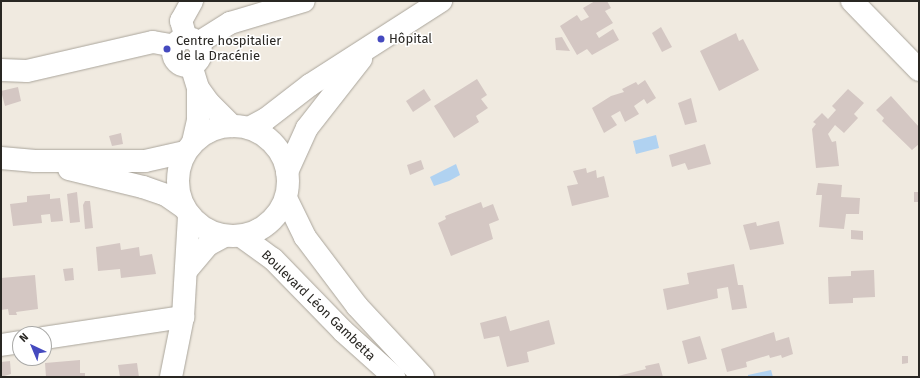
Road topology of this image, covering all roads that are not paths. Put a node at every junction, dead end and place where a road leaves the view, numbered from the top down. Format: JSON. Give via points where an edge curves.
{"nodes":[{"id":1,"x":192,"y":1,"type":"edge"},
{"id":2,"x":304,"y":1,"type":"edge"},
{"id":3,"x":441,"y":1,"type":"edge"},
{"id":4,"x":852,"y":1,"type":"edge"},
{"id":5,"x":186,"y":42,"type":"junction"},
{"id":6,"x":373,"y":44,"type":"junction"},
{"id":7,"x":1,"y":70,"type":"edge"},
{"id":8,"x":919,"y":70,"type":"edge"},
{"id":9,"x":198,"y":88,"type":"junction"},
{"id":10,"x":240,"y":127,"type":"junction"},
{"id":11,"x":189,"y":147,"type":"junction"},
{"id":12,"x":1,"y":158,"type":"edge"},
{"id":13,"x":35,"y":161,"type":"junction"},
{"id":14,"x":287,"y":172,"type":"junction"},
{"id":15,"x":286,"y":198,"type":"junction"},
{"id":16,"x":186,"y":211,"type":"junction"},
{"id":17,"x":232,"y":236,"type":"junction"},
{"id":18,"x":186,"y":271,"type":"junction"},
{"id":19,"x":183,"y":317,"type":"junction"},
{"id":20,"x":52,"y":337,"type":"edge"},
{"id":21,"x":12,"y":343,"type":"edge"},
{"id":22,"x":1,"y":345,"type":"edge"},
{"id":23,"x":171,"y":377,"type":"edge"},
{"id":24,"x":394,"y":377,"type":"edge"},
{"id":25,"x":423,"y":377,"type":"edge"}],
"edges":[{"from":1,"to":5,"type":"street","via":[[181,21]]},
{"from":2,"to":5,"type":"street","via":[[230,24]]},
{"from":3,"to":6,"type":"street"},
{"from":4,"to":8,"type":"street"},
{"from":5,"to":7,"type":"street","via":[[153,42],[28,71]]},
{"from":5,"to":9,"type":"street","via":[[176,59],[182,65],[191,65]]},
{"from":6,"to":10,"type":"street","via":[[310,85],[266,119]]},
{"from":6,"to":14,"type":"street","via":[[307,128]]},
{"from":9,"to":10,"type":"street","via":[[209,103]]},
{"from":9,"to":11,"type":"street","via":[[198,120]]},
{"from":10,"to":11,"type":"street","via":[[217,128]]},
{"from":10,"to":14,"type":"street","via":[[274,144],[283,157]]},
{"from":11,"to":13,"type":"street","via":[[145,161]]},
{"from":11,"to":16,"type":"street","via":[[177,179]]},
{"from":12,"to":13,"type":"street"},
{"from":13,"to":16,"type":"street","via":[[143,187],[166,195]]},
{"from":14,"to":15,"type":"street"},
{"from":15,"to":17,"type":"street","via":[[279,212],[269,223],[256,232]]},
{"from":15,"to":25,"type":"street","name":"Boulevard Léon Gambetta","via":[[304,237],[357,306]]},
{"from":16,"to":17,"type":"street","via":[[210,232]]},
{"from":16,"to":18,"type":"street"},
{"from":17,"to":18,"type":"street","via":[[208,245]]},
{"from":17,"to":24,"type":"street","name":"Boulevard Léon Gambetta","via":[[273,259],[343,331]]},
{"from":18,"to":19,"type":"street"},
{"from":19,"to":20,"type":"street"},
{"from":19,"to":23,"type":"street"},
{"from":21,"to":22,"type":"street"}]}
